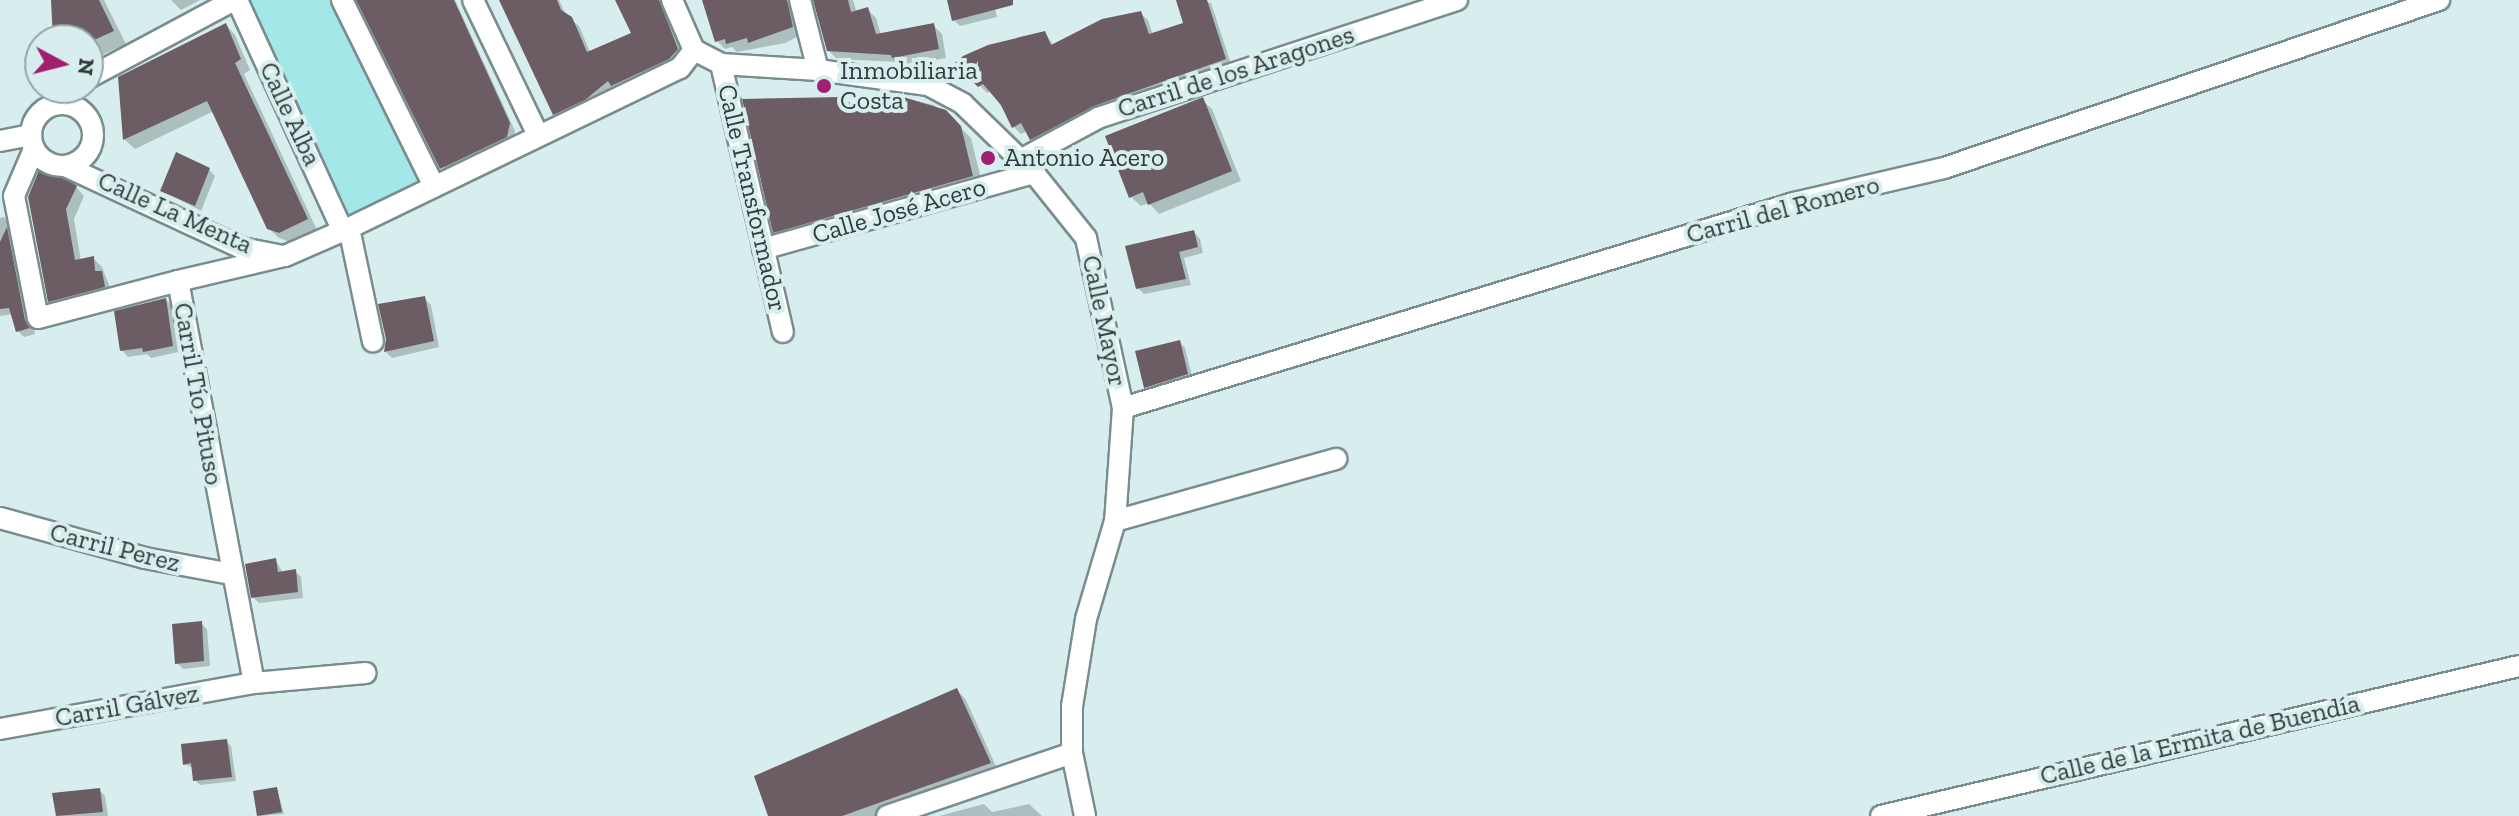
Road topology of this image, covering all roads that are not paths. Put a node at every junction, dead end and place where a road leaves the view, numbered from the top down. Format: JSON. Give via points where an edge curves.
{"nodes":[{"id":1,"x":235,"y":0,"type":"edge"},
{"id":2,"x":342,"y":0,"type":"edge"},
{"id":3,"x":473,"y":0,"type":"edge"},
{"id":4,"x":672,"y":0,"type":"edge"},
{"id":5,"x":800,"y":0,"type":"edge"},
{"id":6,"x":1457,"y":0,"type":"edge"},
{"id":7,"x":2439,"y":0,"type":"edge"},
{"id":8,"x":694,"y":50,"type":"junction"},
{"id":9,"x":721,"y":64,"type":"junction"},
{"id":10,"x":104,"y":70,"type":"edge"},
{"id":11,"x":818,"y":70,"type":"junction"},
{"id":12,"x":51,"y":104,"type":"edge"},
{"id":13,"x":41,"y":113,"type":"junction"},
{"id":14,"x":538,"y":135,"type":"junction"},
{"id":15,"x":0,"y":141,"type":"edge"},
{"id":16,"x":32,"y":142,"type":"junction"},
{"id":17,"x":65,"y":166,"type":"junction"},
{"id":18,"x":1028,"y":166,"type":"junction"},
{"id":19,"x":434,"y":186,"type":"junction"},
{"id":20,"x":7,"y":198,"type":"edge"},
{"id":21,"x":346,"y":228,"type":"junction"},
{"id":22,"x":763,"y":249,"type":"junction"},
{"id":23,"x":285,"y":256,"type":"junction"},
{"id":24,"x":178,"y":281,"type":"junction"},
{"id":25,"x":783,"y":332,"type":"dead end"},
{"id":26,"x":373,"y":342,"type":"dead end"},
{"id":27,"x":1123,"y":408,"type":"junction"},
{"id":28,"x":1336,"y":459,"type":"dead end"},
{"id":29,"x":0,"y":518,"type":"edge"},
{"id":30,"x":1115,"y":521,"type":"junction"},
{"id":31,"x":231,"y":574,"type":"junction"},
{"id":32,"x":2519,"y":666,"type":"edge"},
{"id":33,"x":366,"y":673,"type":"dead end"},
{"id":34,"x":254,"y":683,"type":"junction"},
{"id":35,"x":0,"y":729,"type":"edge"},
{"id":36,"x":1072,"y":753,"type":"junction"},
{"id":37,"x":887,"y":816,"type":"edge"},
{"id":38,"x":1085,"y":816,"type":"edge"},
{"id":39,"x":1881,"y":816,"type":"edge"}],
"edges":[{"from":1,"to":10,"type":"street"},
{"from":1,"to":21,"type":"street","name":"Calle Alba"},
{"from":2,"to":19,"type":"street"},
{"from":3,"to":14,"type":"street"},
{"from":4,"to":8,"type":"street"},
{"from":5,"to":11,"type":"street"},
{"from":6,"to":18,"type":"street","name":"Carril de los Aragones","via":[[1098,118]]},
{"from":7,"to":27,"type":"street","name":"Carril del Romero","via":[[1944,168],[1794,203]]},
{"from":8,"to":9,"type":"street","name":"Calle Mayor"},
{"from":8,"to":14,"type":"street","name":"Carril Tío Pituso","via":[[680,68]]},
{"from":9,"to":11,"type":"street","name":"Calle Mayor"},
{"from":9,"to":22,"type":"street","name":"Calle Transformador"},
{"from":11,"to":18,"type":"street","name":"Calle Mayor","via":[[928,85],[963,104]]},
{"from":12,"to":13,"type":"street"},
{"from":13,"to":16,"type":"street"},
{"from":13,"to":17,"type":"street","via":[[64,104],[89,120],[90,149],[84,158]]},
{"from":14,"to":19,"type":"street","name":"Carril Tío Pituso"},
{"from":15,"to":16,"type":"street"},
{"from":16,"to":17,"type":"street","via":[[45,162]]},
{"from":16,"to":20,"type":"street"},
{"from":17,"to":23,"type":"street","name":"Calle La Menta","via":[[242,248]]},
{"from":18,"to":22,"type":"street","name":"Calle José Acero"},
{"from":18,"to":27,"type":"street","name":"Calle Mayor","via":[[1086,238]]},
{"from":19,"to":21,"type":"street","name":"Carril Tío Pituso"},
{"from":20,"to":24,"type":"street","via":[[38,318]]},
{"from":21,"to":23,"type":"street","name":"Carril Tío Pituso"},
{"from":21,"to":26,"type":"street"},
{"from":22,"to":25,"type":"street","name":"Calle Transformador"},
{"from":23,"to":24,"type":"street","name":"Carril Tío Pituso"},
{"from":24,"to":31,"type":"street","name":"Carril Tío Pituso"},
{"from":27,"to":30,"type":"street","name":"Calle Mayor"},
{"from":28,"to":30,"type":"street"},
{"from":29,"to":31,"type":"street","name":"Carril Perez","via":[[145,558]]},
{"from":30,"to":36,"type":"street","name":"Calle Mayor","via":[[1086,619],[1072,706]]},
{"from":31,"to":34,"type":"street","name":"Carril Tío Pituso"},
{"from":32,"to":39,"type":"street","name":"Calle de la Ermita de Buendía"},
{"from":33,"to":34,"type":"street","name":"Carril Gálvez"},
{"from":34,"to":35,"type":"street","name":"Carril Gálvez"},
{"from":36,"to":37,"type":"street"},
{"from":36,"to":38,"type":"street","name":"Calle Mayor"}]}
